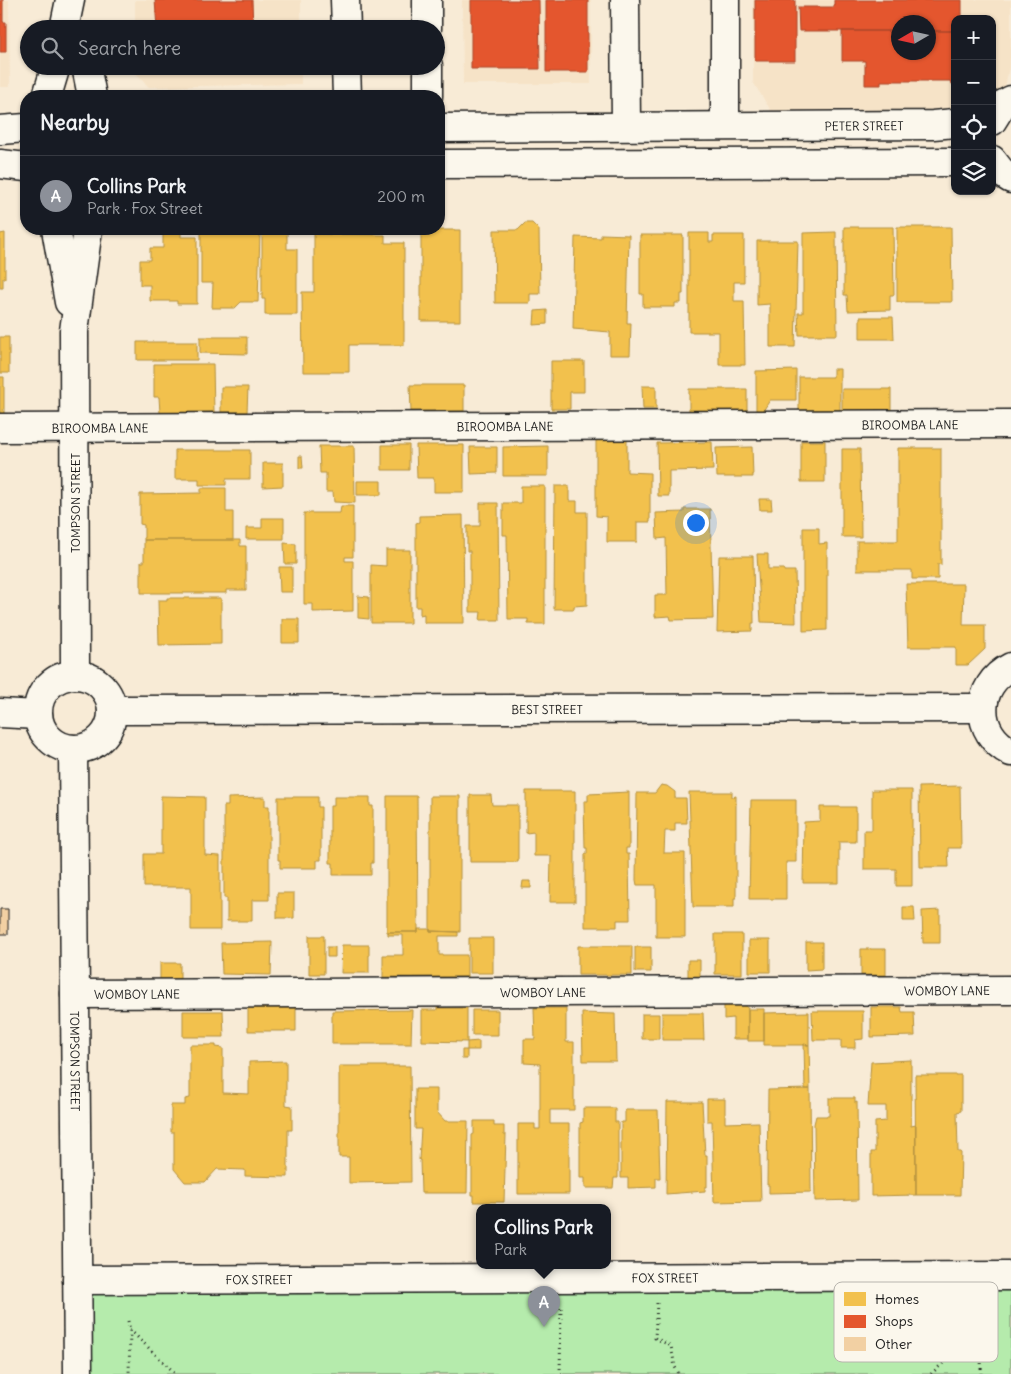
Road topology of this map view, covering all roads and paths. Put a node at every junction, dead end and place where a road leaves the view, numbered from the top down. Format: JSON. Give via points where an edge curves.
{"nodes":[{"id":1,"x":71,"y":0,"type":"edge"},
{"id":2,"x":345,"y":0,"type":"edge"},
{"id":3,"x":427,"y":0,"type":"edge"},
{"id":4,"x":625,"y":0,"type":"edge"},
{"id":5,"x":725,"y":0,"type":"edge"},
{"id":6,"x":66,"y":20,"type":"edge"},
{"id":7,"x":76,"y":20,"type":"edge"},
{"id":8,"x":346,"y":20,"type":"edge"},
{"id":9,"x":427,"y":20,"type":"edge"},
{"id":10,"x":54,"y":75,"type":"edge"},
{"id":11,"x":88,"y":75,"type":"edge"},
{"id":12,"x":346,"y":75,"type":"edge"},
{"id":13,"x":428,"y":75,"type":"edge"},
{"id":14,"x":50,"y":90,"type":"edge"},
{"id":15,"x":91,"y":90,"type":"edge"},
{"id":16,"x":347,"y":90,"type":"edge"},
{"id":17,"x":428,"y":90,"type":"edge"},
{"id":18,"x":951,"y":123,"type":"edge"},
{"id":19,"x":725,"y":125,"type":"junction"},
{"id":20,"x":774,"y":125,"type":"junction"},
{"id":21,"x":631,"y":126,"type":"junction"},
{"id":22,"x":20,"y":128,"type":"edge"},
{"id":23,"x":451,"y":128,"type":"edge"},
{"id":24,"x":0,"y":130,"type":"edge"},
{"id":25,"x":774,"y":162,"type":"junction"},
{"id":26,"x":951,"y":162,"type":"edge"},
{"id":27,"x":637,"y":163,"type":"junction"},
{"id":28,"x":0,"y":164,"type":"edge"},
{"id":29,"x":451,"y":164,"type":"edge"},
{"id":30,"x":20,"y":166,"type":"edge"},
{"id":31,"x":57,"y":235,"type":"edge"},
{"id":32,"x":87,"y":235,"type":"edge"},
{"id":33,"x":74,"y":331,"type":"junction"},
{"id":34,"x":1011,"y":424,"type":"edge"},
{"id":35,"x":74,"y":427,"type":"junction"},
{"id":36,"x":0,"y":428,"type":"edge"},
{"id":37,"x":1011,"y":667,"type":"edge"},
{"id":38,"x":75,"y":675,"type":"junction"},
{"id":39,"x":982,"y":708,"type":"junction"},
{"id":40,"x":112,"y":710,"type":"junction"},
{"id":41,"x":0,"y":713,"type":"edge"},
{"id":42,"x":38,"y":715,"type":"junction"},
{"id":43,"x":73,"y":749,"type":"junction"},
{"id":44,"x":1011,"y":752,"type":"edge"},
{"id":45,"x":1011,"y":990,"type":"edge"},
{"id":46,"x":75,"y":994,"type":"junction"},
{"id":47,"x":1011,"y":1276,"type":"edge"},
{"id":48,"x":658,"y":1277,"type":"junction"},
{"id":49,"x":561,"y":1278,"type":"junction"},
{"id":50,"x":77,"y":1280,"type":"junction"},
{"id":51,"x":128,"y":1321,"type":"dead end"},
{"id":52,"x":130,"y":1330,"type":"junction"},
{"id":53,"x":944,"y":1362,"type":"edge"},
{"id":54,"x":78,"y":1374,"type":"edge"},
{"id":55,"x":129,"y":1374,"type":"edge"},
{"id":56,"x":176,"y":1374,"type":"edge"},
{"id":57,"x":560,"y":1374,"type":"edge"},
{"id":58,"x":679,"y":1374,"type":"edge"},
{"id":59,"x":931,"y":1374,"type":"edge"}],
"edges":[{"from":1,"to":6,"type":"street"},
{"from":1,"to":7,"type":"street"},
{"from":2,"to":8,"type":"street"},
{"from":3,"to":9,"type":"street"},
{"from":4,"to":21,"type":"street"},
{"from":5,"to":19,"type":"street"},
{"from":10,"to":14,"type":"street"},
{"from":11,"to":15,"type":"street"},
{"from":12,"to":16,"type":"street"},
{"from":13,"to":17,"type":"street"},
{"from":18,"to":20,"type":"street","name":"PETER STREET"},
{"from":19,"to":20,"type":"street","name":"PETER STREET"},
{"from":19,"to":21,"type":"street","name":"PETER STREET"},
{"from":20,"to":25,"type":"street"},
{"from":21,"to":23,"type":"street","name":"PETER STREET"},
{"from":21,"to":27,"type":"street"},
{"from":22,"to":24,"type":"street"},
{"from":23,"to":29,"type":"street","name":"PETER STREET"},
{"from":25,"to":26,"type":"street","name":"PETER STREET"},
{"from":25,"to":27,"type":"street","name":"PETER STREET"},
{"from":27,"to":29,"type":"street","name":"PETER STREET"},
{"from":28,"to":30,"type":"street"},
{"from":31,"to":33,"type":"street","name":"TOMPSON STREET"},
{"from":32,"to":33,"type":"street","name":"TOMPSON STREET"},
{"from":33,"to":35,"type":"street","name":"TOMPSON STREET"},
{"from":34,"to":35,"type":"street","name":"BIROOMBA LANE"},
{"from":35,"to":36,"type":"street","name":"BIROOMBA LANE"},
{"from":35,"to":38,"type":"street","name":"TOMPSON STREET"},
{"from":37,"to":39,"type":"street","via":[[992,680]]},
{"from":38,"to":40,"type":"street","via":[[91,680],[104,690]]},
{"from":38,"to":42,"type":"street","via":[[63,677],[44,692]]},
{"from":39,"to":40,"type":"street","name":"BEST STREET"},
{"from":39,"to":44,"type":"street","via":[[990,736]]},
{"from":40,"to":43,"type":"street","via":[[105,734],[97,743]]},
{"from":41,"to":42,"type":"street"},
{"from":42,"to":43,"type":"street","via":[[40,725],[53,742]]},
{"from":43,"to":46,"type":"street","name":"TOMPSON STREET"},
{"from":45,"to":46,"type":"street","name":"WOMBOY LANE"},
{"from":46,"to":50,"type":"street","name":"TOMPSON STREET"},
{"from":47,"to":48,"type":"street","name":"FOX STREET"},
{"from":48,"to":49,"type":"street","name":"FOX STREET"},
{"from":48,"to":58,"type":"path","via":[[655,1338],[671,1346]]},
{"from":49,"to":50,"type":"street","name":"FOX STREET"},
{"from":49,"to":57,"type":"path"},
{"from":50,"to":54,"type":"street","name":"TOMPSON STREET"},
{"from":51,"to":52,"type":"path"},
{"from":52,"to":55,"type":"path"},
{"from":52,"to":56,"type":"path"},
{"from":53,"to":59,"type":"path"}]}
